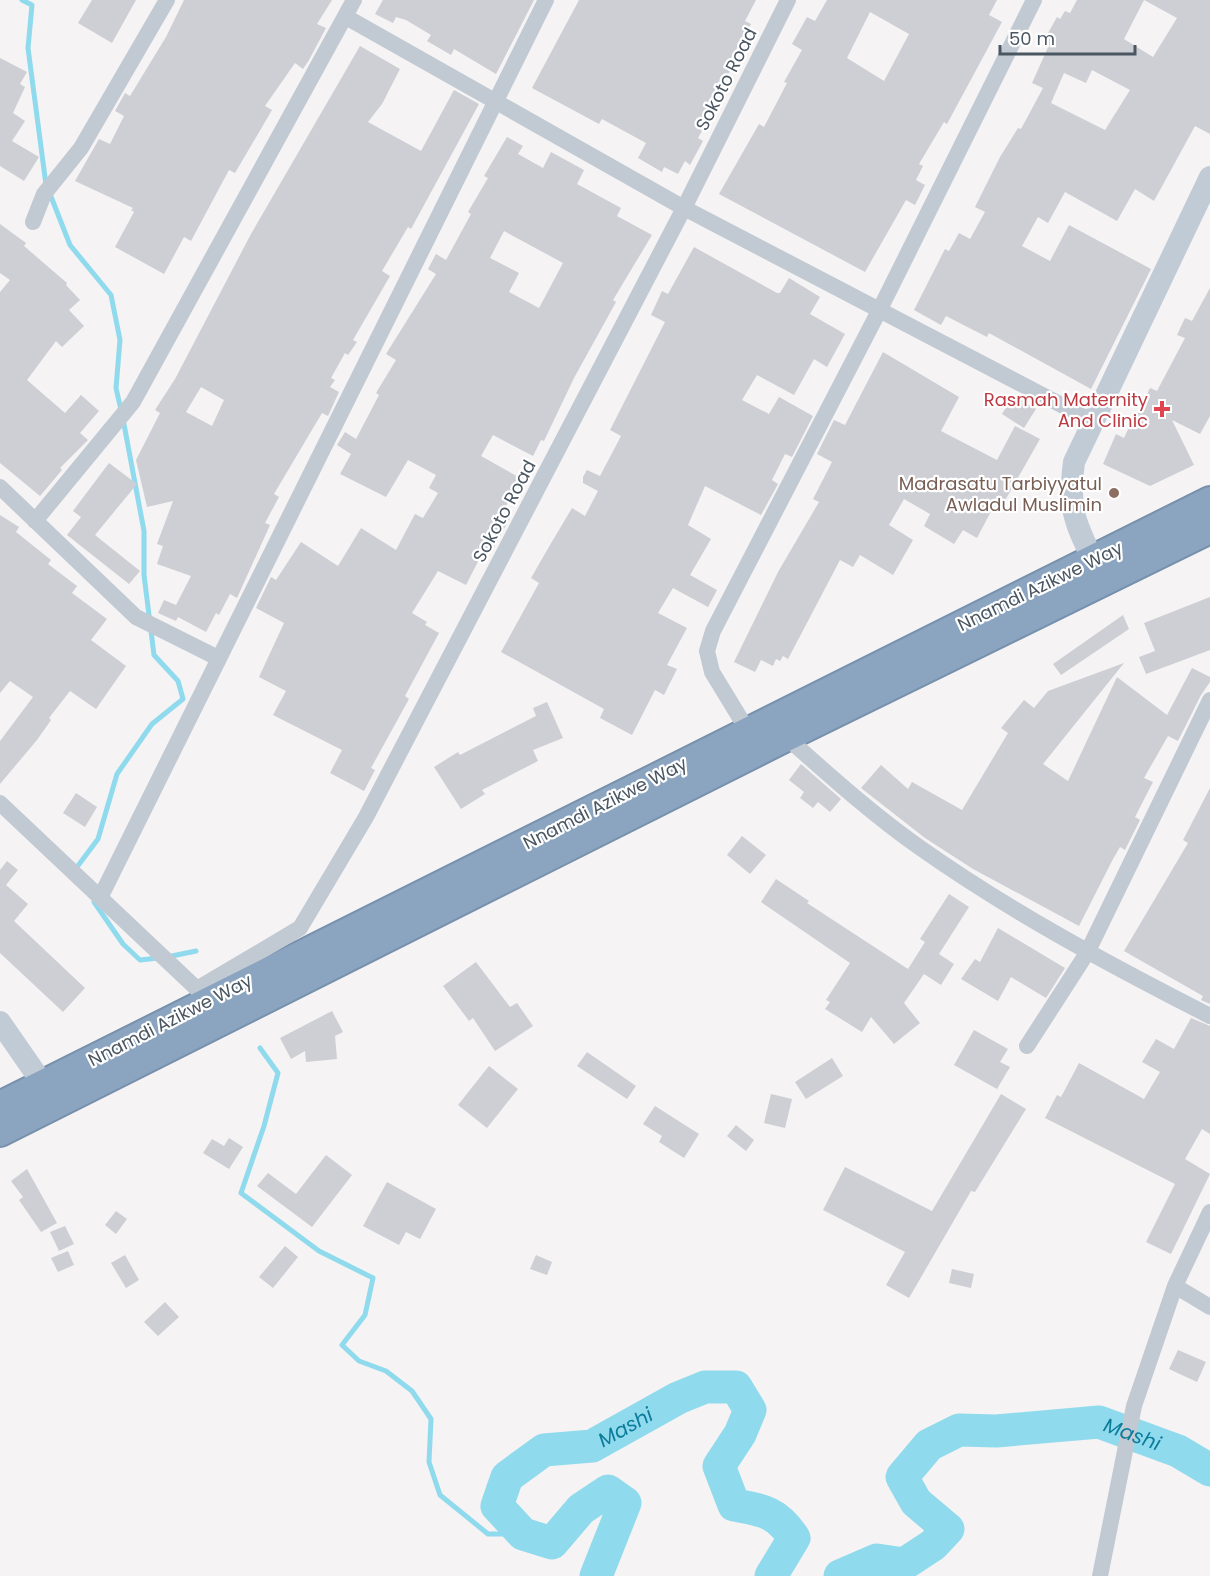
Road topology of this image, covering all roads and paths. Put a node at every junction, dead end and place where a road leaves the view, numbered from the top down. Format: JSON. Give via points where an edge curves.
{"nodes":[{"id":1,"x":167,"y":0,"type":"edge"},
{"id":2,"x":354,"y":0,"type":"edge"},
{"id":3,"x":546,"y":0,"type":"edge"},
{"id":4,"x":788,"y":0,"type":"edge"},
{"id":5,"x":1034,"y":0,"type":"edge"},
{"id":6,"x":346,"y":17,"type":"junction"},
{"id":7,"x":496,"y":99,"type":"junction"},
{"id":8,"x":1210,"y":177,"type":"edge"},
{"id":9,"x":684,"y":207,"type":"junction"},
{"id":10,"x":33,"y":222,"type":"dead end"},
{"id":11,"x":880,"y":309,"type":"junction"},
{"id":12,"x":1092,"y":421,"type":"junction"},
{"id":13,"x":0,"y":487,"type":"edge"},
{"id":14,"x":1210,"y":501,"type":"edge"},
{"id":15,"x":35,"y":521,"type":"junction"},
{"id":16,"x":1210,"y":529,"type":"edge"},
{"id":17,"x":1093,"y":560,"type":"junction"},
{"id":18,"x":218,"y":658,"type":"junction"},
{"id":19,"x":1210,"y":700,"type":"edge"},
{"id":20,"x":748,"y":731,"type":"junction"},
{"id":21,"x":786,"y":737,"type":"junction"},
{"id":22,"x":0,"y":803,"type":"edge"},
{"id":23,"x":101,"y":896,"type":"junction"},
{"id":24,"x":1087,"y":953,"type":"junction"},
{"id":25,"x":1210,"y":1016,"type":"edge"},
{"id":26,"x":0,"y":1022,"type":"edge"},
{"id":27,"x":1026,"y":1046,"type":"dead end"},
{"id":28,"x":48,"y":1095,"type":"junction"},
{"id":29,"x":0,"y":1106,"type":"edge"},
{"id":30,"x":0,"y":1132,"type":"edge"},
{"id":31,"x":1210,"y":1212,"type":"edge"},
{"id":32,"x":1175,"y":1286,"type":"junction"},
{"id":33,"x":1210,"y":1307,"type":"edge"},
{"id":34,"x":1100,"y":1576,"type":"edge"}],
"edges":[{"from":1,"to":10,"type":"street","via":[[81,148],[44,194]]},
{"from":2,"to":6,"type":"street"},
{"from":3,"to":7,"type":"street"},
{"from":4,"to":9,"type":"street","name":"Sokoto Road"},
{"from":5,"to":11,"type":"street"},
{"from":6,"to":7,"type":"street"},
{"from":6,"to":15,"type":"street","via":[[133,402]]},
{"from":7,"to":9,"type":"street"},
{"from":7,"to":18,"type":"street"},
{"from":8,"to":12,"type":"street"},
{"from":9,"to":11,"type":"street"},
{"from":9,"to":23,"type":"street","name":"Sokoto Road","via":[[366,817],[300,928],[197,990]]},
{"from":11,"to":12,"type":"street"},
{"from":11,"to":20,"type":"street","via":[[713,631],[707,651],[712,672]]},
{"from":12,"to":17,"type":"street","via":[[1074,462],[1070,490],[1073,519]]},
{"from":13,"to":15,"type":"street"},
{"from":14,"to":17,"type":"highway","name":"Nnamdi Azikwe Way"},
{"from":15,"to":18,"type":"street","via":[[142,620]]},
{"from":16,"to":21,"type":"highway","name":"Nnamdi Azikwe Way"},
{"from":17,"to":20,"type":"highway","name":"Nnamdi Azikwe Way"},
{"from":18,"to":23,"type":"street"},
{"from":19,"to":24,"type":"street"},
{"from":20,"to":28,"type":"highway","name":"Nnamdi Azikwe Way"},
{"from":21,"to":24,"type":"street","via":[[918,847]]},
{"from":21,"to":28,"type":"highway","name":"Nnamdi Azikwe Way"},
{"from":22,"to":23,"type":"street"},
{"from":24,"to":25,"type":"street"},
{"from":24,"to":27,"type":"street"},
{"from":26,"to":28,"type":"street"},
{"from":28,"to":29,"type":"highway","name":"Nnamdi Azikwe Way"},
{"from":28,"to":30,"type":"highway","name":"Nnamdi Azikwe Way"},
{"from":31,"to":32,"type":"street"},
{"from":32,"to":33,"type":"street"},
{"from":32,"to":34,"type":"street","via":[[1131,1417]]}]}
